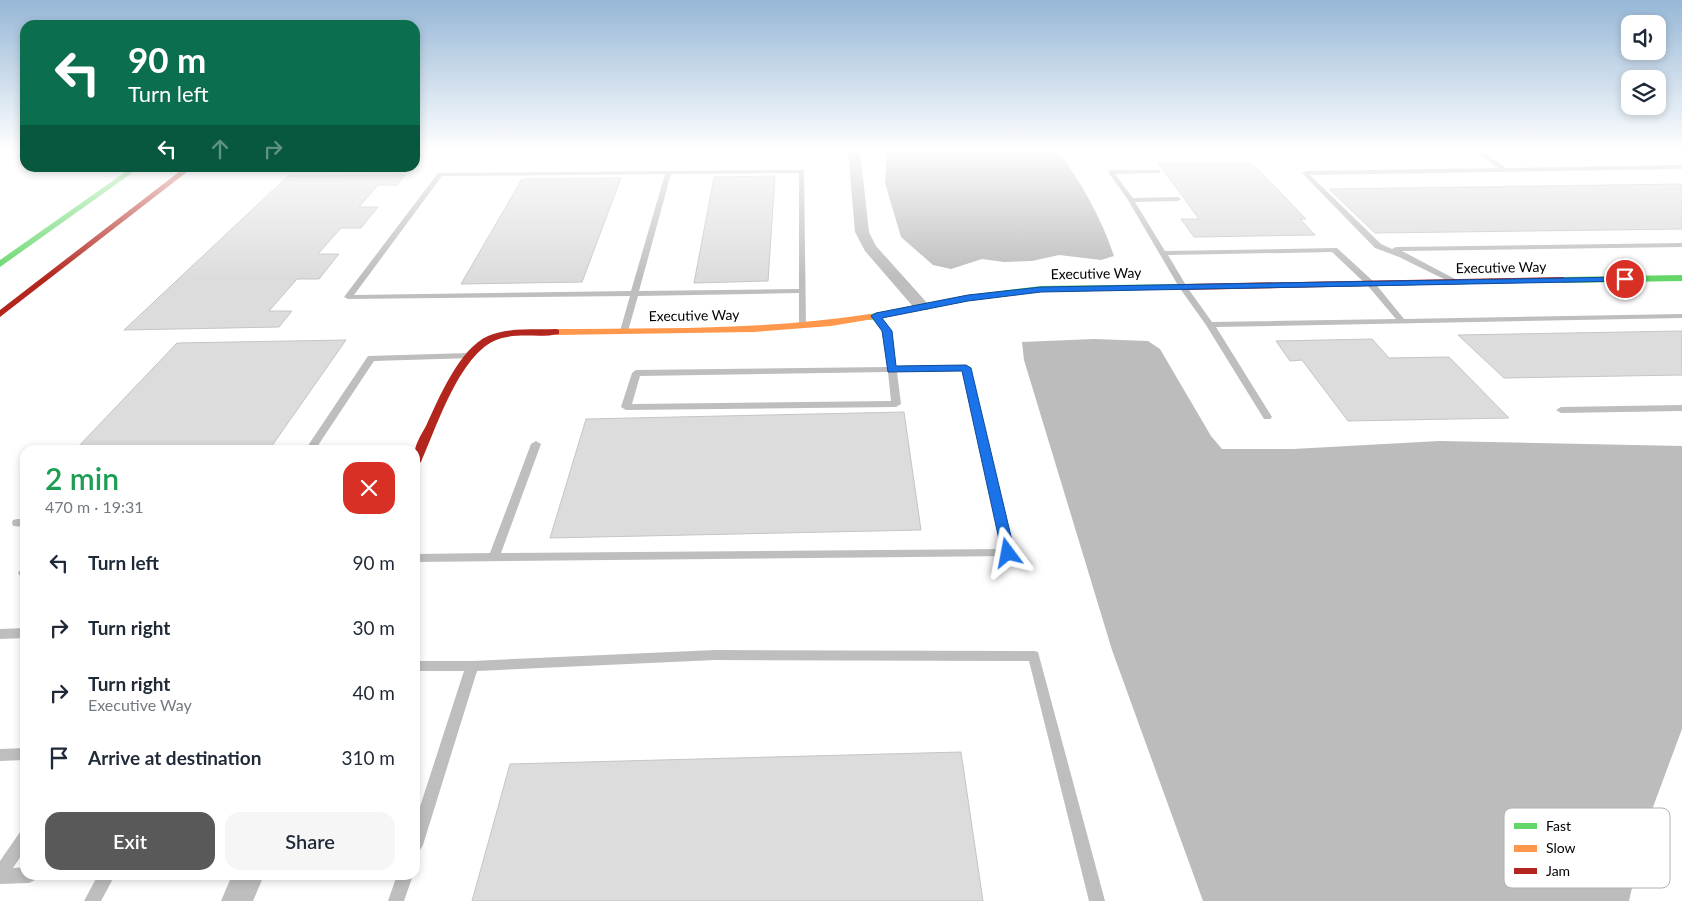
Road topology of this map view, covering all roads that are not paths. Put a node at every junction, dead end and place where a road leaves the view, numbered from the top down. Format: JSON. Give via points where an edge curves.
{"nodes":[{"id":1,"x":100,"y":193,"type":"edge"},
{"id":2,"x":156,"y":193,"type":"edge"},
{"id":3,"x":426,"y":193,"type":"edge"},
{"id":4,"x":662,"y":193,"type":"edge"},
{"id":5,"x":802,"y":193,"type":"edge"},
{"id":6,"x":858,"y":193,"type":"edge"},
{"id":7,"x":1126,"y":193,"type":"edge"},
{"id":8,"x":1324,"y":193,"type":"edge"},
{"id":9,"x":1131,"y":200,"type":"junction"},
{"id":10,"x":1178,"y":200,"type":"dead end"},
{"id":11,"x":1682,"y":245,"type":"edge"},
{"id":12,"x":1162,"y":252,"type":"junction"},
{"id":13,"x":1402,"y":255,"type":"junction"},
{"id":14,"x":0,"y":264,"type":"edge"},
{"id":15,"x":1682,"y":278,"type":"edge"},
{"id":16,"x":1454,"y":282,"type":"junction"},
{"id":17,"x":1371,"y":284,"type":"junction"},
{"id":18,"x":1183,"y":287,"type":"junction"},
{"id":19,"x":802,"y":291,"type":"junction"},
{"id":20,"x":634,"y":294,"type":"junction"},
{"id":21,"x":922,"y":307,"type":"junction"},
{"id":22,"x":0,"y":314,"type":"edge"},
{"id":23,"x":876,"y":316,"type":"junction"},
{"id":24,"x":1682,"y":316,"type":"edge"},
{"id":25,"x":1401,"y":320,"type":"junction"},
{"id":26,"x":1210,"y":324,"type":"junction"},
{"id":27,"x":803,"y":326,"type":"junction"},
{"id":28,"x":624,"y":331,"type":"junction"},
{"id":29,"x":470,"y":356,"type":"junction"},
{"id":30,"x":892,"y":370,"type":"junction"},
{"id":31,"x":1682,"y":408,"type":"edge"},
{"id":32,"x":1561,"y":410,"type":"dead end"},
{"id":33,"x":1267,"y":417,"type":"dead end"},
{"id":34,"x":536,"y":444,"type":"dead end"},
{"id":35,"x":313,"y":445,"type":"edge"},
{"id":36,"x":420,"y":452,"type":"edge"},
{"id":37,"x":494,"y":557,"type":"junction"},
{"id":38,"x":420,"y":558,"type":"edge"},
{"id":39,"x":20,"y":633,"type":"edge"},
{"id":40,"x":0,"y":634,"type":"edge"},
{"id":41,"x":420,"y":666,"type":"edge"},
{"id":42,"x":472,"y":666,"type":"junction"},
{"id":43,"x":20,"y":754,"type":"edge"},
{"id":44,"x":0,"y":755,"type":"edge"},
{"id":45,"x":420,"y":829,"type":"edge"},
{"id":46,"x":20,"y":844,"type":"edge"},
{"id":47,"x":0,"y":875,"type":"edge"},
{"id":48,"x":20,"y":875,"type":"edge"},
{"id":49,"x":104,"y":880,"type":"edge"},
{"id":50,"x":246,"y":880,"type":"edge"},
{"id":51,"x":403,"y":880,"type":"edge"},
{"id":52,"x":92,"y":901,"type":"edge"},
{"id":53,"x":237,"y":901,"type":"edge"},
{"id":54,"x":396,"y":901,"type":"edge"},
{"id":55,"x":1097,"y":901,"type":"edge"}],
"edges":[{"from":1,"to":14,"type":"main road"},
{"from":2,"to":22,"type":"main road"},
{"from":3,"to":20,"type":"lane","via":[[348,297]]},
{"from":4,"to":20,"type":"lane"},
{"from":5,"to":19,"type":"lane"},
{"from":6,"to":21,"type":"street","via":[[862,232],[870,248]]},
{"from":7,"to":9,"type":"lane"},
{"from":8,"to":13,"type":"lane","via":[[1378,246]]},
{"from":9,"to":10,"type":"lane"},
{"from":9,"to":12,"type":"lane"},
{"from":11,"to":13,"type":"lane","via":[[1396,249]]},
{"from":12,"to":17,"type":"lane","via":[[1334,250]]},
{"from":12,"to":18,"type":"lane"},
{"from":13,"to":16,"type":"lane"},
{"from":15,"to":16,"type":"main road","name":"Executive Way"},
{"from":16,"to":17,"type":"main road","name":"Executive Way"},
{"from":17,"to":18,"type":"main road","name":"Executive Way"},
{"from":17,"to":25,"type":"lane"},
{"from":18,"to":21,"type":"main road","name":"Executive Way","via":[[1041,289]]},
{"from":18,"to":26,"type":"lane"},
{"from":19,"to":20,"type":"lane"},
{"from":19,"to":27,"type":"lane"},
{"from":20,"to":28,"type":"lane"},
{"from":21,"to":23,"type":"main road","name":"Executive Way"},
{"from":23,"to":27,"type":"main road","name":"Executive Way"},
{"from":23,"to":30,"type":"lane","via":[[887,331]]},
{"from":24,"to":25,"type":"lane"},
{"from":25,"to":26,"type":"lane"},
{"from":26,"to":33,"type":"lane"},
{"from":27,"to":28,"type":"main road","name":"Executive Way"},
{"from":28,"to":29,"type":"main road","name":"Executive Way","via":[[510,333],[484,342]]},
{"from":29,"to":35,"type":"lane","via":[[371,358]]},
{"from":29,"to":36,"type":"main road"},
{"from":30,"to":30,"type":"lane","via":[[896,404],[626,407],[636,373]]},
{"from":30,"to":37,"type":"lane","via":[[966,368],[1008,553]]},
{"from":31,"to":32,"type":"lane"},
{"from":34,"to":37,"type":"lane"},
{"from":37,"to":38,"type":"lane"},
{"from":39,"to":40,"type":"lane"},
{"from":41,"to":42,"type":"lane"},
{"from":42,"to":45,"type":"lane"},
{"from":42,"to":55,"type":"lane","via":[[715,655],[1034,656]]},
{"from":43,"to":44,"type":"lane"},
{"from":46,"to":47,"type":"lane"},
{"from":47,"to":48,"type":"lane"},
{"from":49,"to":52,"type":"lane"},
{"from":50,"to":53,"type":"street"},
{"from":51,"to":54,"type":"lane"}]}
